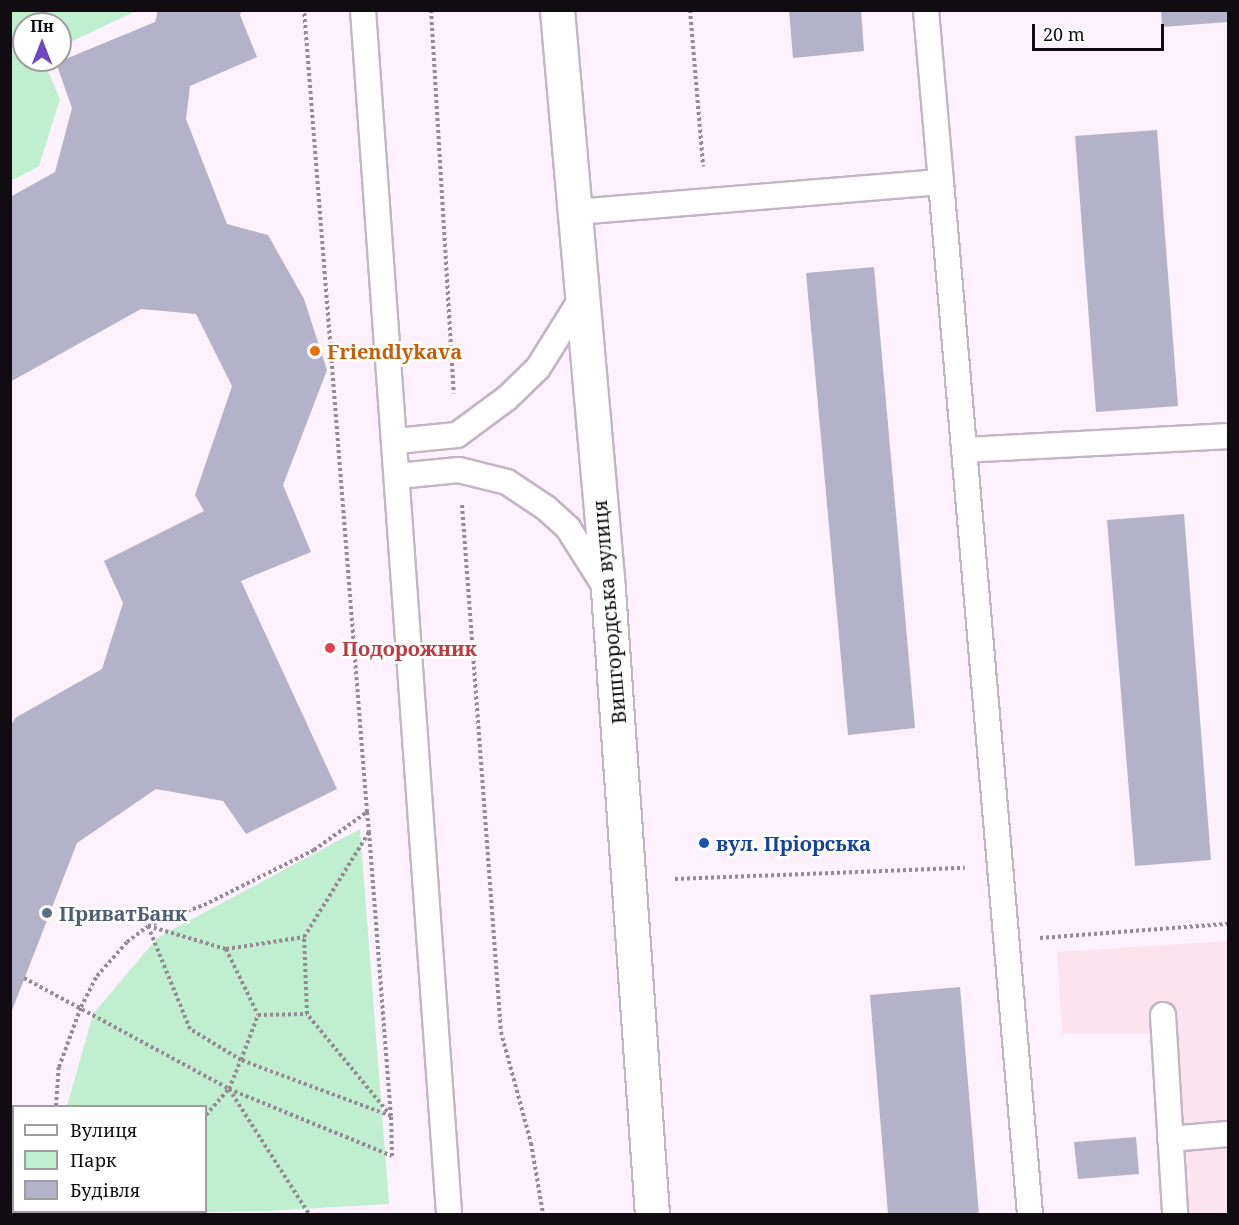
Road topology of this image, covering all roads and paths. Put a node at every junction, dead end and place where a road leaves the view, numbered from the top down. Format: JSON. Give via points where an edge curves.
{"nodes":[{"id":1,"x":304,"y":10,"type":"edge"},
{"id":2,"x":363,"y":10,"type":"edge"},
{"id":3,"x":432,"y":10,"type":"edge"},
{"id":4,"x":557,"y":10,"type":"edge"},
{"id":5,"x":690,"y":10,"type":"edge"},
{"id":6,"x":926,"y":10,"type":"edge"},
{"id":7,"x":941,"y":182,"type":"junction"},
{"id":8,"x":706,"y":203,"type":"junction"},
{"id":9,"x":576,"y":212,"type":"junction"},
{"id":10,"x":583,"y":296,"type":"junction"},
{"id":11,"x":457,"y":435,"type":"junction"},
{"id":12,"x":1228,"y":436,"type":"edge"},
{"id":13,"x":396,"y":441,"type":"junction"},
{"id":14,"x":964,"y":450,"type":"junction"},
{"id":15,"x":459,"y":470,"type":"junction"},
{"id":16,"x":398,"y":476,"type":"junction"},
{"id":17,"x":608,"y":590,"type":"junction"},
{"id":18,"x":367,"y":812,"type":"junction"},
{"id":19,"x":369,"y":832,"type":"junction"},
{"id":20,"x":1000,"y":867,"type":"junction"},
{"id":21,"x":675,"y":879,"type":"dead end"},
{"id":22,"x":1228,"y":924,"type":"edge"},
{"id":23,"x":148,"y":927,"type":"junction"},
{"id":24,"x":304,"y":938,"type":"junction"},
{"id":25,"x":1006,"y":940,"type":"junction"},
{"id":26,"x":226,"y":949,"type":"junction"},
{"id":27,"x":24,"y":978,"type":"dead end"},
{"id":28,"x":81,"y":1007,"type":"junction"},
{"id":29,"x":307,"y":1014,"type":"junction"},
{"id":30,"x":258,"y":1015,"type":"junction"},
{"id":31,"x":1163,"y":1015,"type":"dead end"},
{"id":32,"x":240,"y":1060,"type":"junction"},
{"id":33,"x":229,"y":1089,"type":"junction"},
{"id":34,"x":56,"y":1105,"type":"edge"},
{"id":35,"x":207,"y":1114,"type":"edge"},
{"id":36,"x":391,"y":1116,"type":"junction"},
{"id":37,"x":1228,"y":1134,"type":"edge"},
{"id":38,"x":1170,"y":1140,"type":"junction"},
{"id":39,"x":309,"y":1215,"type":"edge"},
{"id":40,"x":449,"y":1215,"type":"edge"},
{"id":41,"x":543,"y":1215,"type":"edge"},
{"id":42,"x":652,"y":1215,"type":"edge"},
{"id":43,"x":1030,"y":1215,"type":"edge"},
{"id":44,"x":1175,"y":1215,"type":"edge"}],
"edges":[{"from":1,"to":18,"type":"path"},
{"from":2,"to":13,"type":"lane"},
{"from":3,"to":11,"type":"path"},
{"from":4,"to":9,"type":"main road","name":"Вишгородська вулиця"},
{"from":5,"to":8,"type":"path"},
{"from":6,"to":7,"type":"lane"},
{"from":7,"to":8,"type":"lane"},
{"from":7,"to":14,"type":"lane"},
{"from":8,"to":9,"type":"lane"},
{"from":9,"to":10,"type":"main road","name":"Вишгородська вулиця"},
{"from":10,"to":11,"type":"lane","via":[[538,368],[507,398]]},
{"from":10,"to":17,"type":"main road","name":"Вишгородська вулиця"},
{"from":11,"to":13,"type":"lane"},
{"from":12,"to":14,"type":"lane"},
{"from":13,"to":16,"type":"lane"},
{"from":14,"to":20,"type":"lane"},
{"from":15,"to":16,"type":"lane"},
{"from":15,"to":17,"type":"lane","via":[[507,482],[546,508],[568,528]]},
{"from":15,"to":41,"type":"path","via":[[501,1032],[531,1143]]},
{"from":16,"to":40,"type":"lane"},
{"from":17,"to":42,"type":"main road","name":"Вишгородська вулиця"},
{"from":18,"to":19,"type":"path"},
{"from":18,"to":23,"type":"path","via":[[314,850],[204,905]]},
{"from":19,"to":24,"type":"path"},
{"from":19,"to":36,"type":"path"},
{"from":20,"to":21,"type":"path"},
{"from":20,"to":25,"type":"lane"},
{"from":22,"to":25,"type":"path"},
{"from":23,"to":26,"type":"path"},
{"from":23,"to":28,"type":"path","via":[[127,942],[97,976]]},
{"from":23,"to":32,"type":"path","via":[[190,1029]]},
{"from":24,"to":26,"type":"path"},
{"from":24,"to":29,"type":"path"},
{"from":25,"to":43,"type":"lane"},
{"from":26,"to":30,"type":"path"},
{"from":27,"to":28,"type":"path"},
{"from":28,"to":33,"type":"path"},
{"from":28,"to":34,"type":"path","via":[[59,1067]]},
{"from":29,"to":30,"type":"path"},
{"from":29,"to":36,"type":"path"},
{"from":30,"to":32,"type":"path"},
{"from":31,"to":38,"type":"lane"},
{"from":32,"to":33,"type":"path"},
{"from":32,"to":36,"type":"path"},
{"from":33,"to":35,"type":"path"},
{"from":33,"to":36,"type":"path","via":[[392,1156]]},
{"from":33,"to":39,"type":"path"},
{"from":37,"to":38,"type":"lane"},
{"from":38,"to":44,"type":"lane"}]}
